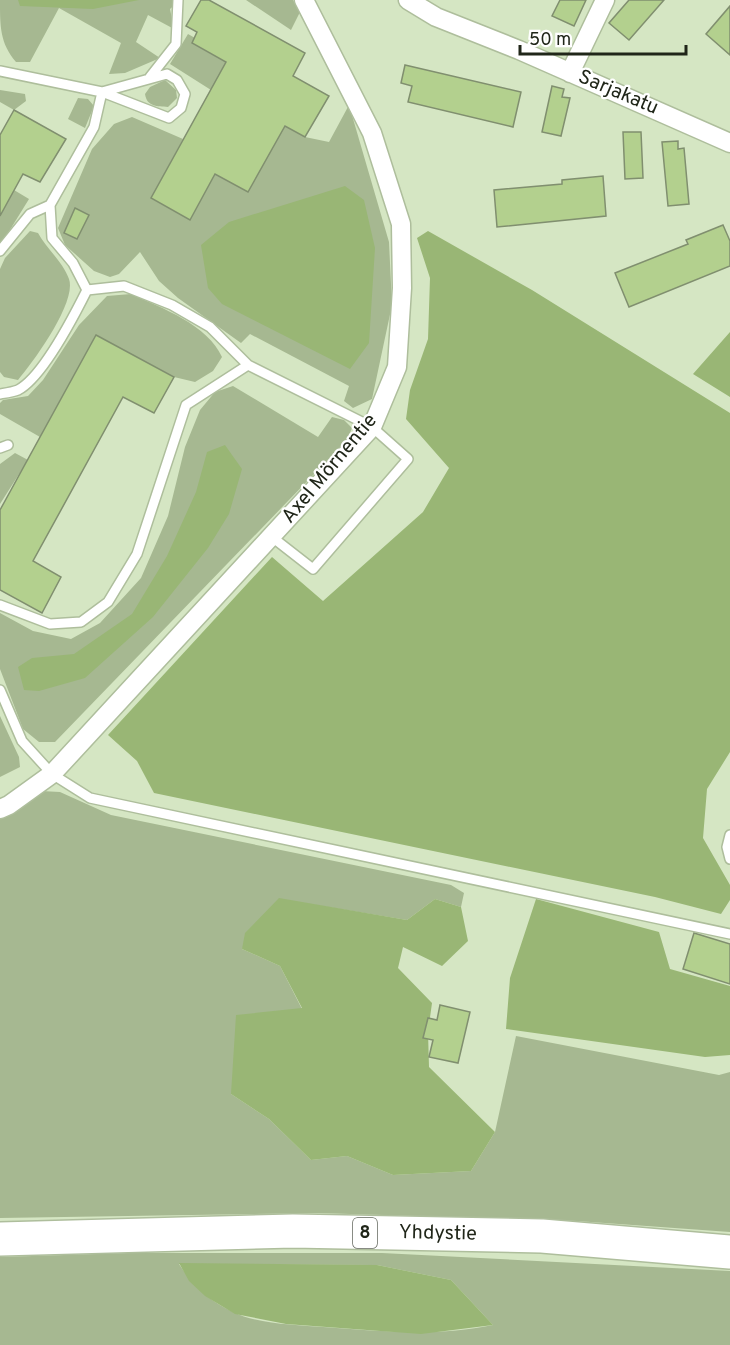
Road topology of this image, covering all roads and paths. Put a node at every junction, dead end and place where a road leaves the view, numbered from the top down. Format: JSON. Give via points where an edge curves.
{"nodes":[{"id":1,"x":178,"y":0,"type":"edge"},
{"id":2,"x":304,"y":0,"type":"edge"},
{"id":3,"x":408,"y":0,"type":"edge"},
{"id":4,"x":605,"y":0,"type":"edge"},
{"id":5,"x":0,"y":71,"type":"edge"},
{"id":6,"x":570,"y":73,"type":"junction"},
{"id":7,"x":150,"y":77,"type":"junction"},
{"id":8,"x":102,"y":92,"type":"junction"},
{"id":9,"x":730,"y":143,"type":"edge"},
{"id":10,"x":50,"y":205,"type":"junction"},
{"id":11,"x":0,"y":251,"type":"edge"},
{"id":12,"x":87,"y":290,"type":"junction"},
{"id":13,"x":248,"y":365,"type":"junction"},
{"id":14,"x":0,"y":394,"type":"edge"},
{"id":15,"x":372,"y":426,"type":"junction"},
{"id":16,"x":272,"y":537,"type":"junction"},
{"id":17,"x":0,"y":605,"type":"edge"},
{"id":18,"x":0,"y":690,"type":"edge"},
{"id":19,"x":52,"y":774,"type":"junction"},
{"id":20,"x":0,"y":809,"type":"edge"},
{"id":21,"x":730,"y":835,"type":"edge"},
{"id":22,"x":730,"y":859,"type":"edge"},
{"id":23,"x":730,"y":934,"type":"edge"},
{"id":24,"x":0,"y":1239,"type":"edge"},
{"id":25,"x":730,"y":1252,"type":"edge"}],
"edges":[{"from":1,"to":7,"type":"lane","via":[[176,44]]},
{"from":2,"to":15,"type":"street","name":"Axel Mörnentie","via":[[372,133],[401,224],[397,368]]},
{"from":3,"to":6,"type":"street","name":"Sarjakatu","via":[[436,17]]},
{"from":4,"to":6,"type":"street"},
{"from":5,"to":8,"type":"lane"},
{"from":6,"to":9,"type":"street","name":"Sarjakatu"},
{"from":7,"to":8,"type":"lane","via":[[125,88]]},
{"from":7,"to":8,"type":"lane","via":[[167,74],[177,80],[185,94],[181,108],[169,118]]},
{"from":8,"to":10,"type":"lane","via":[[94,127]]},
{"from":10,"to":11,"type":"lane","via":[[30,214]]},
{"from":10,"to":12,"type":"lane","via":[[52,238],[73,262]]},
{"from":12,"to":13,"type":"lane","via":[[124,286],[172,305],[210,327]]},
{"from":12,"to":14,"type":"lane","via":[[67,332],[40,367],[19,390]]},
{"from":13,"to":15,"type":"lane"},
{"from":13,"to":17,"type":"lane","via":[[186,405],[137,554],[108,602],[81,622],[50,624]]},
{"from":15,"to":16,"type":"street","name":"Axel Mörnentie"},
{"from":15,"to":16,"type":"lane","via":[[408,459],[313,569]]},
{"from":16,"to":19,"type":"street","name":"Axel Mörnentie"},
{"from":18,"to":19,"type":"lane","via":[[22,741]]},
{"from":19,"to":20,"type":"street","name":"Axel Mörnentie"},
{"from":19,"to":23,"type":"lane","via":[[90,798]]},
{"from":21,"to":22,"type":"lane"},
{"from":24,"to":25,"type":"highway","name":"Yhdystie","number":"8","via":[[293,1231],[542,1236]]}]}
